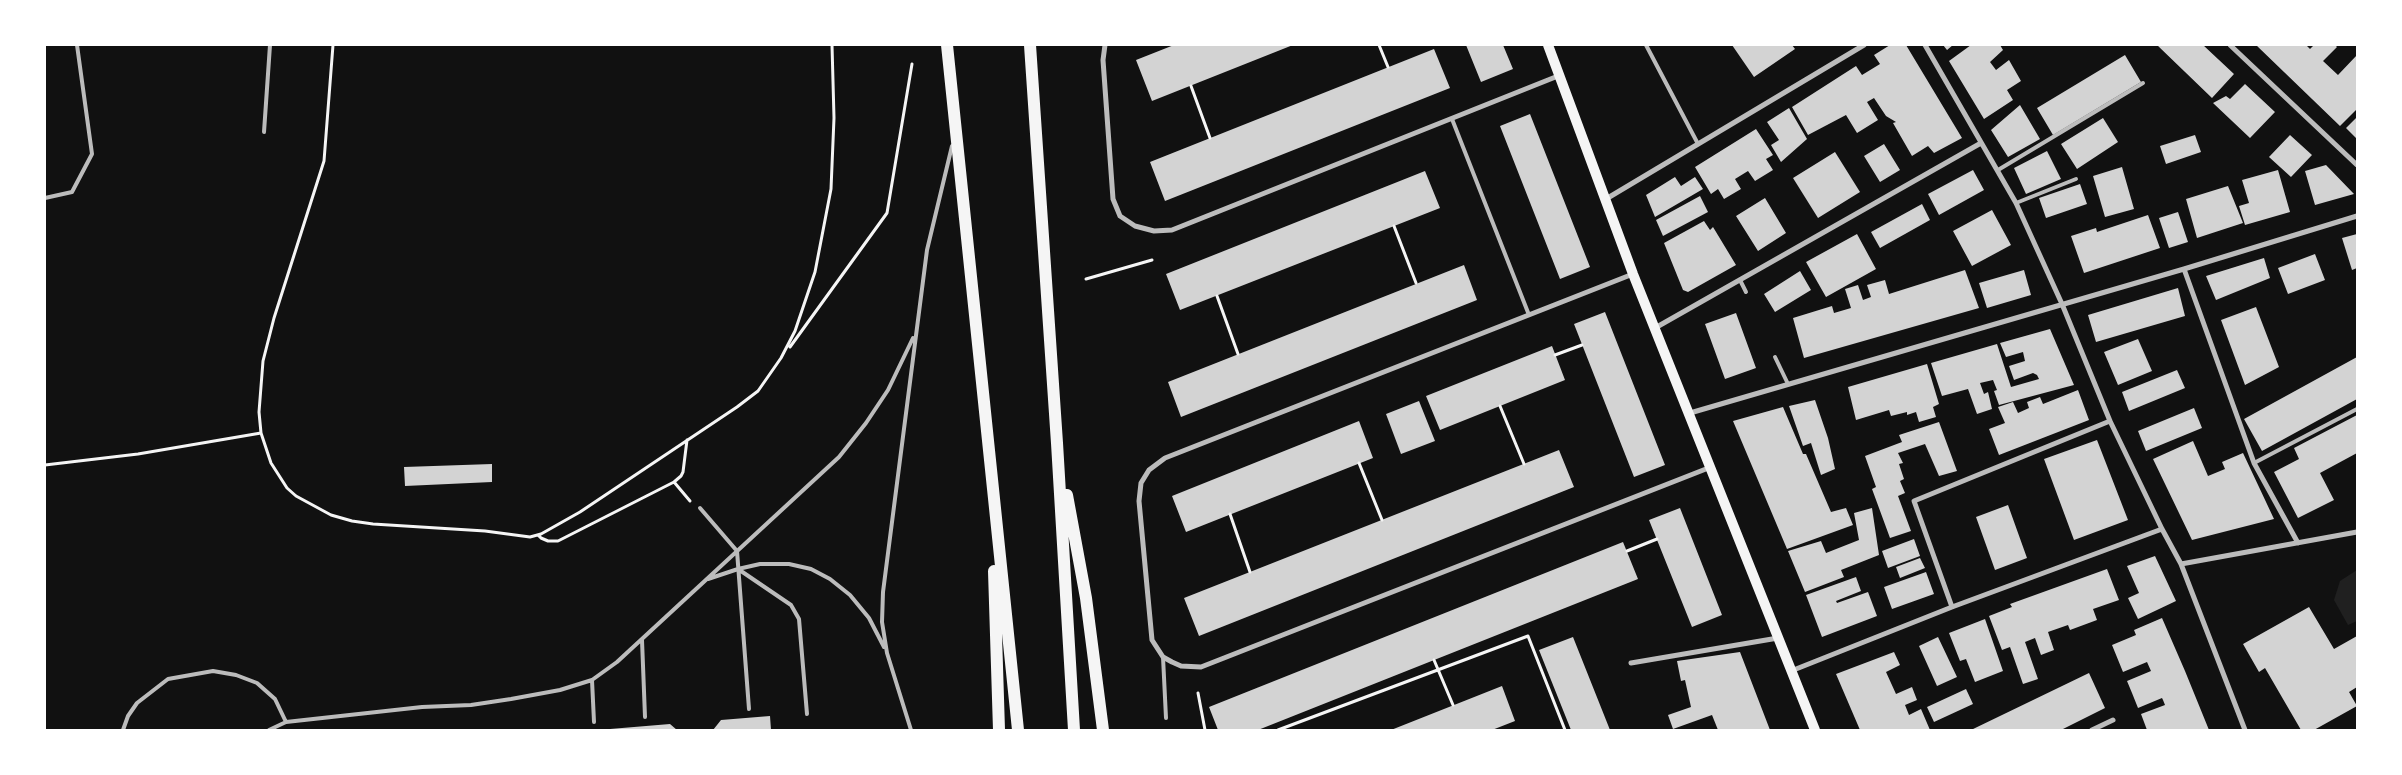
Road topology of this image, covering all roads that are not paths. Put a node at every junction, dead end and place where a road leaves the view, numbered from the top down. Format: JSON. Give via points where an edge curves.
{"nodes":[{"id":1,"x":77,"y":45,"type":"edge"},
{"id":2,"x":270,"y":45,"type":"edge"},
{"id":3,"x":947,"y":45,"type":"edge"},
{"id":4,"x":952,"y":45,"type":"edge"},
{"id":5,"x":1028,"y":45,"type":"edge"},
{"id":6,"x":1105,"y":45,"type":"edge"},
{"id":7,"x":1549,"y":45,"type":"edge"},
{"id":8,"x":1646,"y":45,"type":"edge"},
{"id":9,"x":1864,"y":45,"type":"edge"},
{"id":10,"x":1924,"y":45,"type":"edge"},
{"id":11,"x":2230,"y":45,"type":"edge"},
{"id":12,"x":952,"y":69,"type":"junction"},
{"id":13,"x":1558,"y":76,"type":"junction"},
{"id":14,"x":2143,"y":82,"type":"dead end"},
{"id":15,"x":1452,"y":119,"type":"junction"},
{"id":16,"x":956,"y":124,"type":"junction"},
{"id":17,"x":264,"y":132,"type":"dead end"},
{"id":18,"x":1698,"y":144,"type":"junction"},
{"id":19,"x":1982,"y":144,"type":"junction"},
{"id":20,"x":2357,"y":165,"type":"edge"},
{"id":21,"x":1998,"y":170,"type":"junction"},
{"id":22,"x":2076,"y":179,"type":"dead end"},
{"id":23,"x":45,"y":198,"type":"edge"},
{"id":24,"x":1606,"y":199,"type":"junction"},
{"id":25,"x":2016,"y":203,"type":"junction"},
{"id":26,"x":2357,"y":216,"type":"edge"},
{"id":27,"x":2184,"y":270,"type":"junction"},
{"id":28,"x":1633,"y":274,"type":"junction"},
{"id":29,"x":1740,"y":280,"type":"junction"},
{"id":30,"x":1746,"y":292,"type":"dead end"},
{"id":31,"x":2062,"y":304,"type":"junction"},
{"id":32,"x":1529,"y":315,"type":"junction"},
{"id":33,"x":1655,"y":328,"type":"junction"},
{"id":34,"x":915,"y":331,"type":"junction"},
{"id":35,"x":1775,"y":357,"type":"dead end"},
{"id":36,"x":1788,"y":384,"type":"junction"},
{"id":37,"x":2357,"y":409,"type":"edge"},
{"id":38,"x":1690,"y":413,"type":"junction"},
{"id":39,"x":2110,"y":421,"type":"junction"},
{"id":40,"x":1058,"y":443,"type":"junction"},
{"id":41,"x":2254,"y":463,"type":"junction"},
{"id":42,"x":1711,"y":467,"type":"junction"},
{"id":43,"x":991,"y":468,"type":"junction"},
{"id":44,"x":700,"y":508,"type":"dead end"},
{"id":45,"x":2162,"y":529,"type":"junction"},
{"id":46,"x":2357,"y":532,"type":"edge"},
{"id":47,"x":2298,"y":543,"type":"junction"},
{"id":48,"x":737,"y":551,"type":"junction"},
{"id":49,"x":2181,"y":564,"type":"junction"},
{"id":50,"x":738,"y":568,"type":"junction"},
{"id":51,"x":704,"y":582,"type":"junction"},
{"id":52,"x":1952,"y":607,"type":"junction"},
{"id":53,"x":1778,"y":638,"type":"junction"},
{"id":54,"x":642,"y":639,"type":"junction"},
{"id":55,"x":887,"y":653,"type":"junction"},
{"id":56,"x":1163,"y":657,"type":"junction"},
{"id":57,"x":1631,"y":663,"type":"dead end"},
{"id":58,"x":1791,"y":671,"type":"junction"},
{"id":59,"x":592,"y":680,"type":"junction"},
{"id":60,"x":749,"y":709,"type":"dead end"},
{"id":61,"x":807,"y":714,"type":"dead end"},
{"id":62,"x":645,"y":718,"type":"dead end"},
{"id":63,"x":1166,"y":718,"type":"dead end"},
{"id":64,"x":2113,"y":720,"type":"dead end"},
{"id":65,"x":286,"y":722,"type":"junction"},
{"id":66,"x":594,"y":722,"type":"dead end"},
{"id":67,"x":122,"y":730,"type":"edge"},
{"id":68,"x":269,"y":730,"type":"edge"},
{"id":69,"x":911,"y":730,"type":"edge"},
{"id":70,"x":999,"y":730,"type":"edge"},
{"id":71,"x":1018,"y":730,"type":"edge"},
{"id":72,"x":1074,"y":730,"type":"edge"},
{"id":73,"x":1103,"y":730,"type":"edge"},
{"id":74,"x":1815,"y":730,"type":"edge"},
{"id":75,"x":2092,"y":730,"type":"edge"},
{"id":76,"x":2245,"y":730,"type":"edge"}],
"edges":[{"from":1,"to":23,"type":"lane","via":[[92,154],[72,192]]},
{"from":2,"to":17,"type":"lane"},
{"from":3,"to":12,"type":"main road"},
{"from":4,"to":12,"type":"main road"},
{"from":5,"to":40,"type":"main road"},
{"from":6,"to":15,"type":"street","via":[[1103,60],[1112,199],[1120,216],[1146,230],[1172,230]]},
{"from":7,"to":13,"type":"main road"},
{"from":8,"to":18,"type":"lane"},
{"from":9,"to":18,"type":"street"},
{"from":10,"to":19,"type":"street"},
{"from":11,"to":20,"type":"street"},
{"from":12,"to":16,"type":"main road"},
{"from":13,"to":15,"type":"street"},
{"from":13,"to":24,"type":"main road"},
{"from":14,"to":21,"type":"lane"},
{"from":15,"to":32,"type":"lane"},
{"from":16,"to":34,"type":"lane","via":[[929,236]]},
{"from":16,"to":43,"type":"main road"},
{"from":18,"to":24,"type":"street"},
{"from":19,"to":21,"type":"street"},
{"from":19,"to":29,"type":"street"},
{"from":21,"to":25,"type":"street"},
{"from":22,"to":25,"type":"lane"},
{"from":24,"to":28,"type":"main road"},
{"from":25,"to":31,"type":"street"},
{"from":26,"to":27,"type":"street"},
{"from":27,"to":31,"type":"street"},
{"from":27,"to":41,"type":"street"},
{"from":28,"to":32,"type":"street"},
{"from":28,"to":33,"type":"main road"},
{"from":29,"to":30,"type":"lane"},
{"from":29,"to":33,"type":"street"},
{"from":31,"to":36,"type":"street"},
{"from":31,"to":39,"type":"street"},
{"from":32,"to":56,"type":"street","via":[[1165,458],[1149,470],[1141,483],[1139,501],[1152,640]]},
{"from":33,"to":38,"type":"main road"},
{"from":34,"to":48,"type":"lane","via":[[888,390],[853,440],[818,478]]},
{"from":34,"to":55,"type":"lane","via":[[884,574],[882,622]]},
{"from":35,"to":36,"type":"lane"},
{"from":36,"to":38,"type":"street"},
{"from":37,"to":41,"type":"lane"},
{"from":38,"to":42,"type":"main road"},
{"from":39,"to":45,"type":"street"},
{"from":39,"to":52,"type":"street","via":[[1914,501]]},
{"from":40,"to":72,"type":"main road"},
{"from":40,"to":73,"type":"main road","via":[[1086,598]]},
{"from":41,"to":47,"type":"street"},
{"from":42,"to":53,"type":"main road"},
{"from":42,"to":56,"type":"street","via":[[1201,667],[1181,666]]},
{"from":43,"to":70,"type":"main road"},
{"from":43,"to":71,"type":"main road"},
{"from":44,"to":48,"type":"lane"},
{"from":45,"to":49,"type":"street"},
{"from":45,"to":52,"type":"street"},
{"from":46,"to":47,"type":"street"},
{"from":47,"to":49,"type":"street"},
{"from":48,"to":50,"type":"lane"},
{"from":48,"to":51,"type":"lane"},
{"from":49,"to":76,"type":"street"},
{"from":50,"to":51,"type":"lane"},
{"from":50,"to":55,"type":"lane","via":[[780,564],[820,573],[840,586],[859,605]]},
{"from":50,"to":60,"type":"lane"},
{"from":50,"to":61,"type":"lane","via":[[791,605],[799,619]]},
{"from":51,"to":54,"type":"lane"},
{"from":52,"to":58,"type":"street"},
{"from":53,"to":57,"type":"street"},
{"from":53,"to":58,"type":"main road"},
{"from":54,"to":59,"type":"lane"},
{"from":54,"to":62,"type":"lane"},
{"from":55,"to":69,"type":"lane"},
{"from":56,"to":63,"type":"lane"},
{"from":58,"to":74,"type":"main road"},
{"from":59,"to":65,"type":"lane","via":[[560,690],[471,705]]},
{"from":59,"to":66,"type":"lane"},
{"from":64,"to":75,"type":"street"},
{"from":65,"to":67,"type":"lane","via":[[275,699],[257,683],[213,671],[168,679],[137,702]]},
{"from":65,"to":68,"type":"lane"}]}
